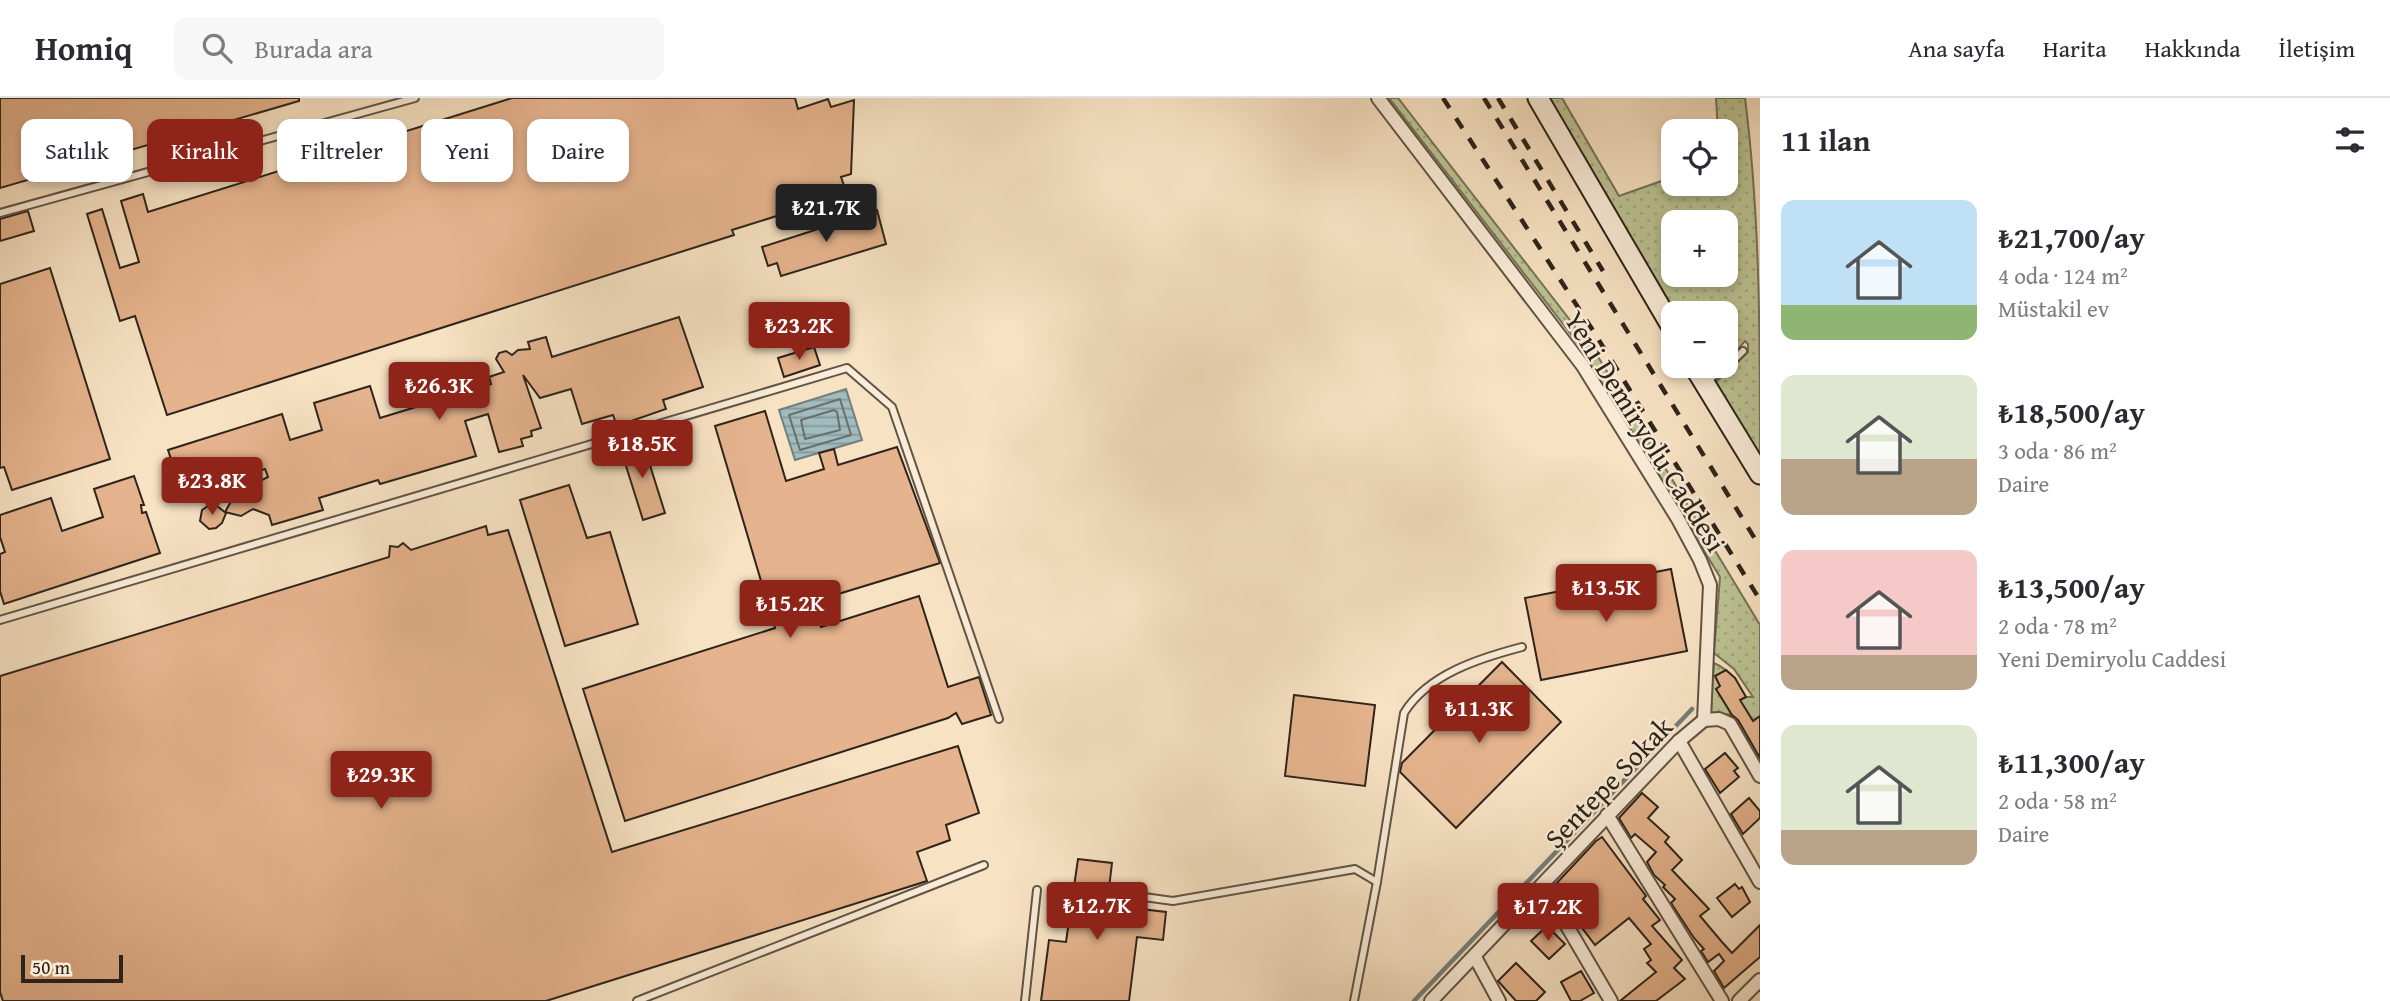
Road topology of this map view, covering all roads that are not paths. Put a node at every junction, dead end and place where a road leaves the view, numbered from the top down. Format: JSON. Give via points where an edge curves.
{"nodes":[{"id":1,"x":415,"y":98,"type":"edge"},
{"id":2,"x":1378,"y":98,"type":"edge"},
{"id":3,"x":1538,"y":98,"type":"edge"},
{"id":4,"x":0,"y":213,"type":"edge"},
{"id":5,"x":1661,"y":308,"type":"edge"},
{"id":6,"x":1743,"y":351,"type":"dead end"},
{"id":7,"x":1702,"y":378,"type":"edge"},
{"id":8,"x":1705,"y":383,"type":"junction"},
{"id":9,"x":1760,"y":474,"type":"edge"},
{"id":10,"x":0,"y":620,"type":"edge"},
{"id":11,"x":1522,"y":647,"type":"dead end"},
{"id":12,"x":999,"y":719,"type":"dead end"},
{"id":13,"x":1704,"y":720,"type":"junction"},
{"id":14,"x":1679,"y":741,"type":"junction"},
{"id":15,"x":1760,"y":776,"type":"edge"},
{"id":16,"x":1608,"y":815,"type":"junction"},
{"id":17,"x":984,"y":865,"type":"dead end"},
{"id":18,"x":1377,"y":882,"type":"junction"},
{"id":19,"x":1760,"y":882,"type":"edge"},
{"id":20,"x":1542,"y":885,"type":"junction"},
{"id":21,"x":1037,"y":890,"type":"dead end"},
{"id":22,"x":1115,"y":893,"type":"dead end"},
{"id":23,"x":1475,"y":957,"type":"junction"},
{"id":24,"x":1760,"y":980,"type":"edge"},
{"id":25,"x":637,"y":1001,"type":"edge"},
{"id":26,"x":1025,"y":1001,"type":"edge"},
{"id":27,"x":1354,"y":1001,"type":"edge"},
{"id":28,"x":1431,"y":1001,"type":"edge"},
{"id":29,"x":1499,"y":1001,"type":"edge"},
{"id":30,"x":1611,"y":1001,"type":"edge"},
{"id":31,"x":1722,"y":1001,"type":"edge"},
{"id":32,"x":1739,"y":1001,"type":"edge"}],
"edges":[{"from":1,"to":4,"type":"lane"},
{"from":2,"to":13,"type":"street","name":"Yeni Demiryolu Caddesi","via":[[1583,366],[1700,560],[1710,592]]},
{"from":3,"to":5,"type":"street"},
{"from":6,"to":8,"type":"lane"},
{"from":7,"to":8,"type":"street"},
{"from":8,"to":9,"type":"street"},
{"from":10,"to":12,"type":"lane","via":[[847,368],[892,407]]},
{"from":11,"to":18,"type":"lane","via":[[1454,672],[1410,703],[1401,722]]},
{"from":13,"to":14,"type":"street","name":"Şentepe Sokak"},
{"from":13,"to":15,"type":"street","via":[[1730,724]]},
{"from":14,"to":16,"type":"street","name":"Şentepe Sokak"},
{"from":14,"to":19,"type":"street"},
{"from":16,"to":20,"type":"street","name":"Şentepe Sokak"},
{"from":16,"to":31,"type":"street"},
{"from":17,"to":25,"type":"lane"},
{"from":18,"to":22,"type":"lane","via":[[1355,869],[1173,901]]},
{"from":18,"to":27,"type":"lane"},
{"from":20,"to":23,"type":"street","name":"Şentepe Sokak"},
{"from":20,"to":30,"type":"street"},
{"from":21,"to":26,"type":"lane"},
{"from":23,"to":28,"type":"street","name":"Şentepe Sokak"},
{"from":23,"to":29,"type":"street"},
{"from":24,"to":32,"type":"street"}]}
